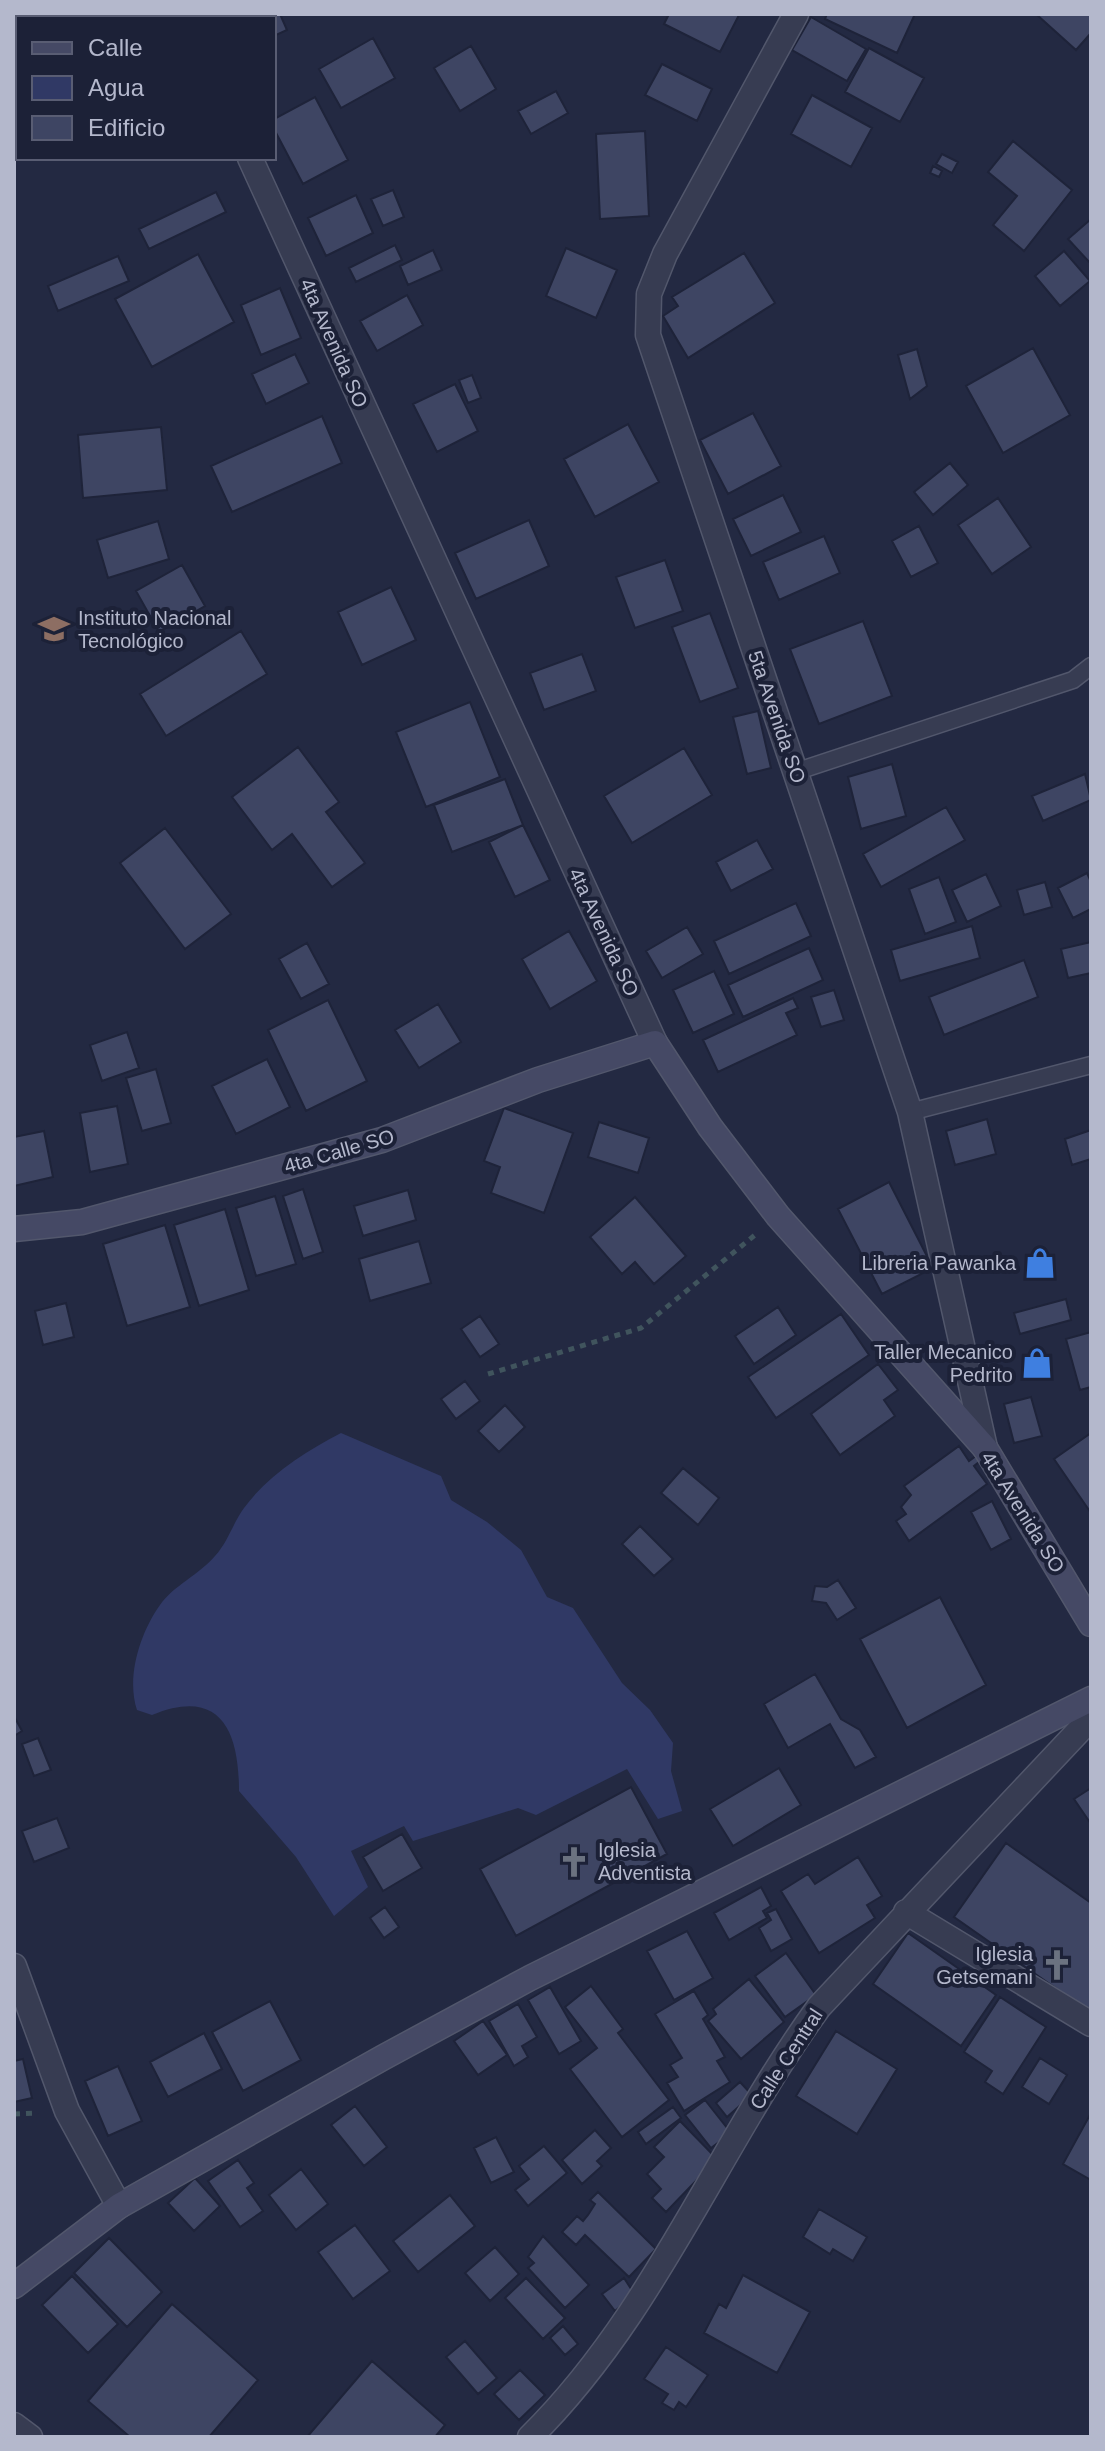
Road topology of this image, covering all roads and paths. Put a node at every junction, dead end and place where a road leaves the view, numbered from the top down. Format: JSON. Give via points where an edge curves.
{"nodes":[{"id":1,"x":796,"y":14,"type":"edge"},
{"id":2,"x":251,"y":160,"type":"edge"},
{"id":3,"x":1091,"y":666,"type":"edge"},
{"id":4,"x":795,"y":772,"type":"junction"},
{"id":5,"x":655,"y":1043,"type":"junction"},
{"id":6,"x":1091,"y":1065,"type":"edge"},
{"id":7,"x":910,"y":1112,"type":"junction"},
{"id":8,"x":778,"y":1216,"type":"junction"},
{"id":9,"x":14,"y":1229,"type":"edge"},
{"id":10,"x":488,"y":1374,"type":"dead end"},
{"id":11,"x":985,"y":1448,"type":"junction"},
{"id":12,"x":1091,"y":1624,"type":"edge"},
{"id":13,"x":1091,"y":1699,"type":"edge"},
{"id":14,"x":1091,"y":1718,"type":"edge"},
{"id":15,"x":906,"y":1912,"type":"junction"},
{"id":16,"x":14,"y":1966,"type":"edge"},
{"id":17,"x":1091,"y":2024,"type":"edge"},
{"id":18,"x":119,"y":2206,"type":"junction"},
{"id":19,"x":14,"y":2286,"type":"edge"},
{"id":20,"x":14,"y":2425,"type":"edge"},
{"id":21,"x":30,"y":2437,"type":"edge"},
{"id":22,"x":530,"y":2437,"type":"edge"}],
"edges":[{"from":1,"to":4,"type":"street","name":"5ta Avenida SO","via":[[665,254],[649,294],[648,335]]},
{"from":2,"to":5,"type":"street","name":"4ta Avenida SO"},
{"from":3,"to":4,"type":"lane","via":[[1073,680]]},
{"from":4,"to":7,"type":"street","name":"5ta Avenida SO"},
{"from":5,"to":8,"type":"street","name":"4ta Avenida SO"},
{"from":5,"to":9,"type":"street","name":"4ta Calle SO","via":[[538,1080],[382,1140],[82,1222]]},
{"from":6,"to":7,"type":"lane"},
{"from":7,"to":11,"type":"street","name":"5ta Avenida SO"},
{"from":8,"to":10,"type":"path","via":[[641,1328]]},
{"from":8,"to":11,"type":"street","name":"4ta Avenida SO"},
{"from":11,"to":12,"type":"street","name":"4ta Avenida SO"},
{"from":13,"to":18,"type":"street","via":[[530,1978]]},
{"from":14,"to":15,"type":"street","name":"Calle Central"},
{"from":15,"to":17,"type":"street"},
{"from":15,"to":22,"type":"street","name":"Calle Central","via":[[819,2007],[783,2057],[626,2316],[573,2395]]},
{"from":16,"to":18,"type":"street","via":[[67,2111]]},
{"from":18,"to":19,"type":"street"},
{"from":20,"to":21,"type":"street"}]}
